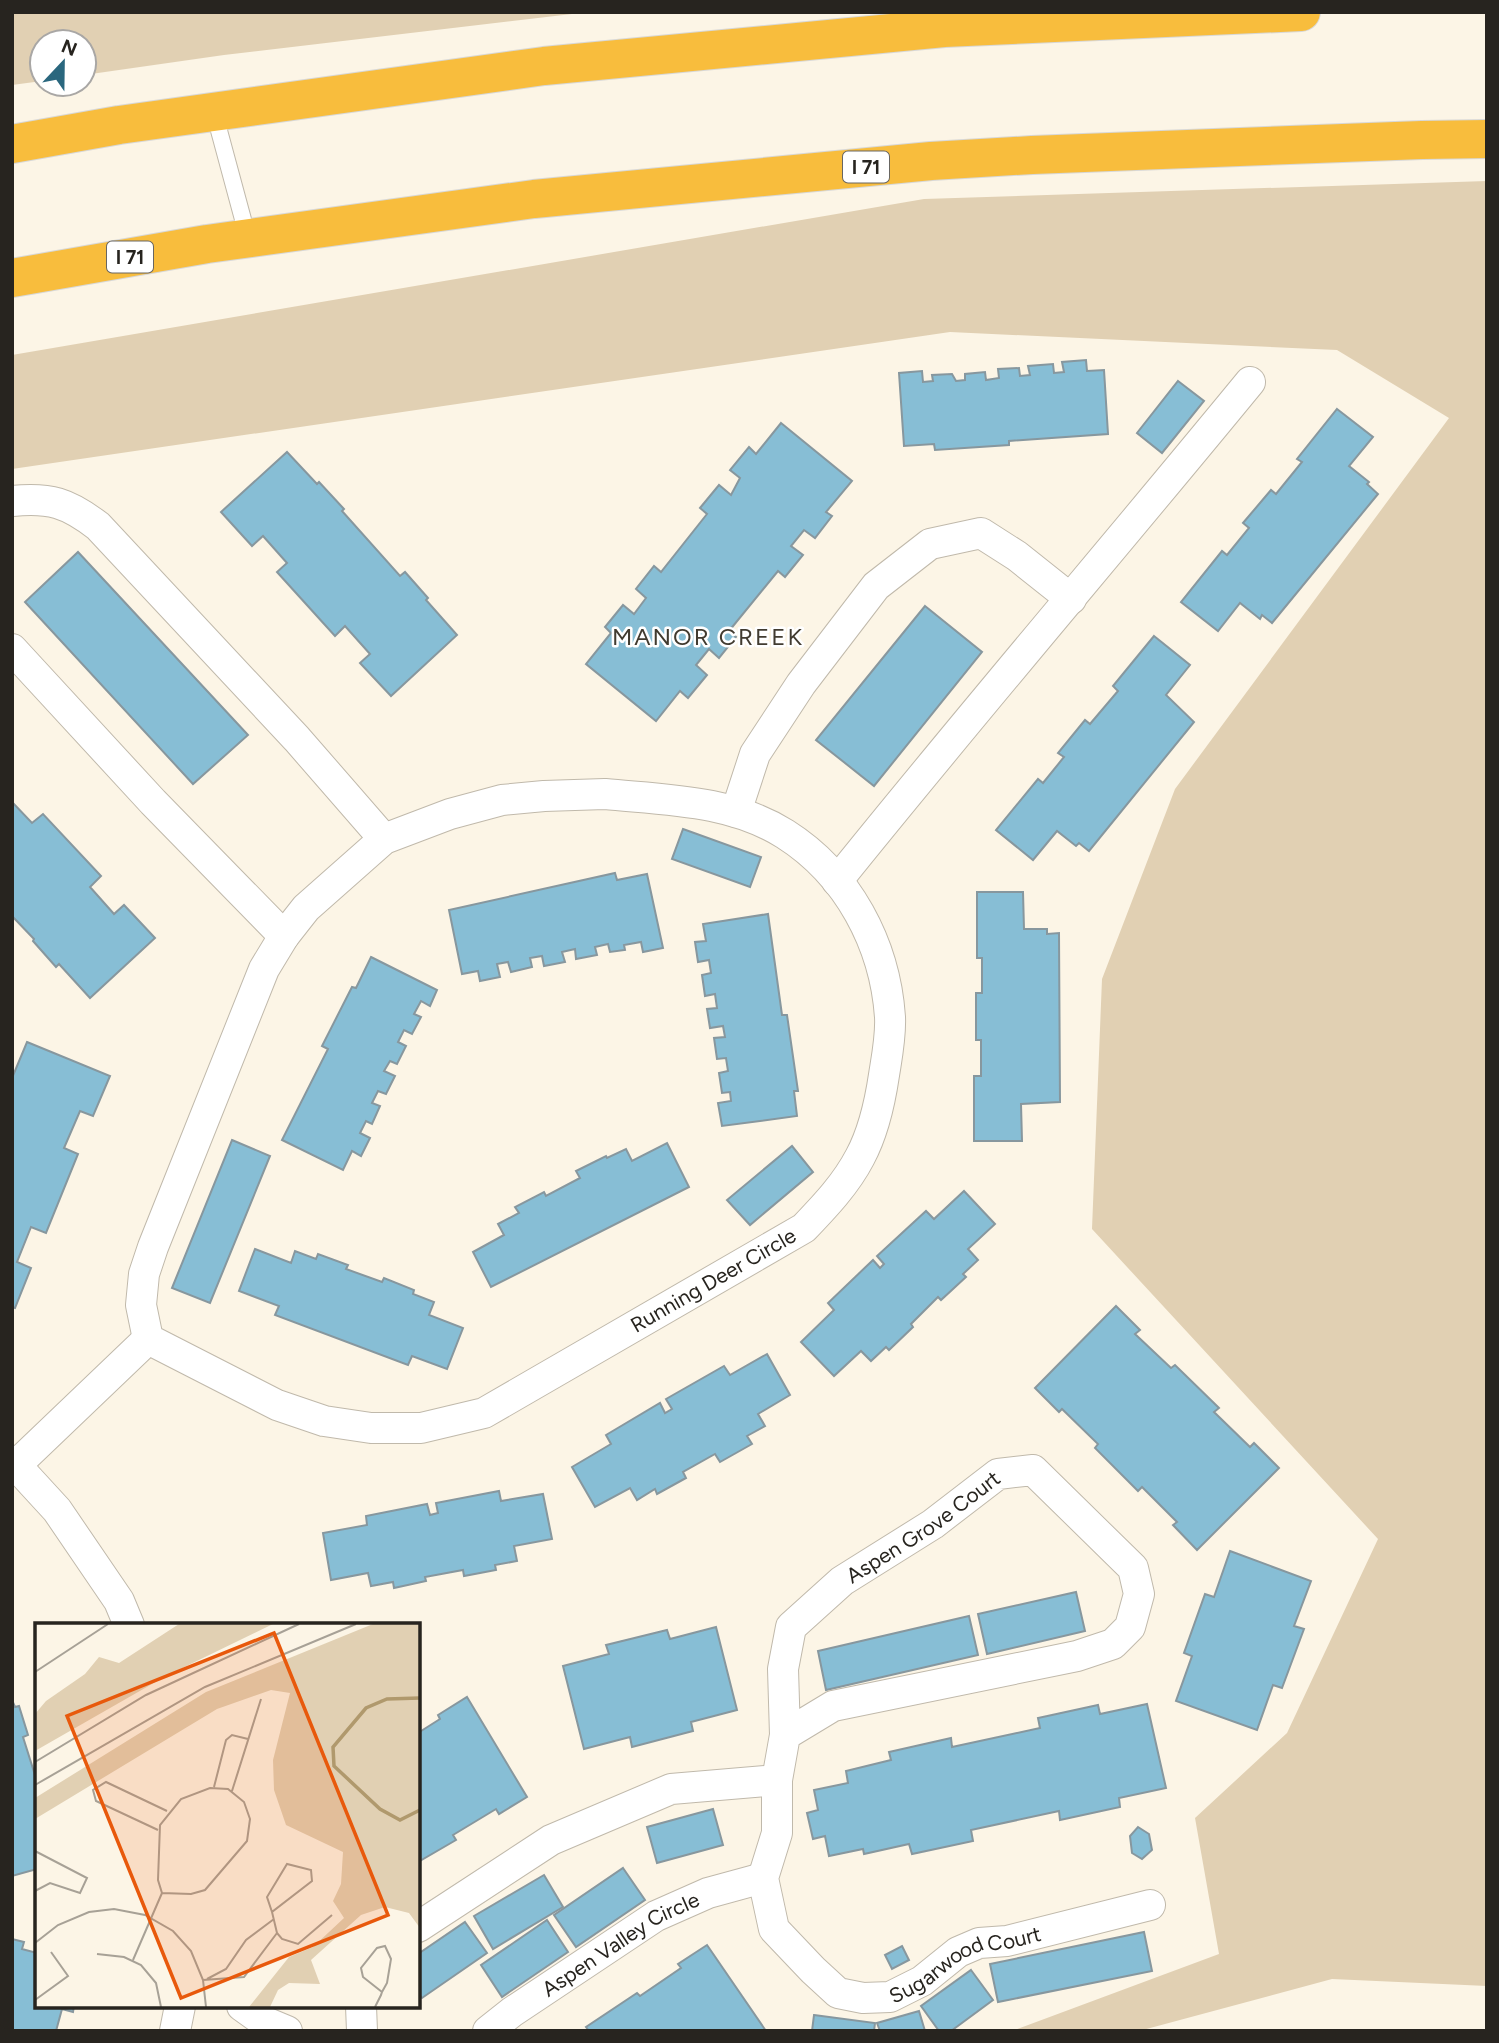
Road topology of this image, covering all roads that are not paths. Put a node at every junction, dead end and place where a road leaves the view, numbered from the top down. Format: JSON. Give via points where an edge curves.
{"nodes":[{"id":1,"x":1301,"y":12,"type":"edge"},
{"id":2,"x":214,"y":112,"type":"junction"},
{"id":3,"x":1487,"y":139,"type":"edge"},
{"id":4,"x":12,"y":144,"type":"edge"},
{"id":5,"x":248,"y":239,"type":"junction"},
{"id":6,"x":12,"y":278,"type":"edge"},
{"id":7,"x":1250,"y":382,"type":"dead end"},
{"id":8,"x":12,"y":502,"type":"edge"},
{"id":9,"x":1071,"y":599,"type":"junction"},
{"id":10,"x":12,"y":649,"type":"edge"},
{"id":11,"x":736,"y":812,"type":"junction"},
{"id":12,"x":384,"y":839,"type":"junction"},
{"id":13,"x":837,"y":881,"type":"junction"},
{"id":14,"x":284,"y":936,"type":"junction"},
{"id":15,"x":148,"y":1339,"type":"junction"},
{"id":16,"x":14,"y":1465,"type":"edge"},
{"id":17,"x":128,"y":1623,"type":"edge"},
{"id":18,"x":785,"y":1735,"type":"junction"},
{"id":19,"x":778,"y":1780,"type":"junction"},
{"id":20,"x":763,"y":1878,"type":"junction"},
{"id":21,"x":1150,"y":1905,"type":"dead end"},
{"id":22,"x":420,"y":1926,"type":"edge"},
{"id":23,"x":180,"y":2008,"type":"edge"},
{"id":24,"x":245,"y":2008,"type":"edge"},
{"id":25,"x":361,"y":2008,"type":"edge"},
{"id":26,"x":175,"y":2031,"type":"edge"},
{"id":27,"x":287,"y":2031,"type":"edge"},
{"id":28,"x":362,"y":2031,"type":"edge"},
{"id":29,"x":488,"y":2031,"type":"edge"}],
"edges":[{"from":1,"to":2,"type":"highway","via":[[944,28],[544,66]]},
{"from":2,"to":4,"type":"highway"},
{"from":2,"to":5,"type":"lane"},
{"from":3,"to":5,"type":"highway","number":"I 71","via":[[930,161],[534,199]]},
{"from":5,"to":6,"type":"highway","number":"I 71"},
{"from":7,"to":9,"type":"street"},
{"from":8,"to":12,"type":"street","via":[[55,502],[76,509],[98,526]]},
{"from":9,"to":11,"type":"street","via":[[981,533],[930,544],[876,586],[801,684],[755,754]]},
{"from":9,"to":13,"type":"street"},
{"from":10,"to":14,"type":"street"},
{"from":11,"to":12,"type":"street","name":"Running Deer Circle","via":[[710,804],[605,794],[544,796],[502,800]]},
{"from":11,"to":13,"type":"street","name":"Running Deer Circle","via":[[785,834]]},
{"from":12,"to":14,"type":"street","name":"Running Deer Circle","via":[[306,908]]},
{"from":13,"to":15,"type":"street","name":"Running Deer Circle","via":[[872,936],[885,978],[889,1044],[881,1101],[861,1156],[833,1198],[804,1228],[484,1413],[421,1428],[371,1428],[324,1421],[277,1405]]},
{"from":14,"to":15,"type":"street","name":"Running Deer Circle","via":[[264,969],[153,1247],[141,1305]]},
{"from":15,"to":16,"type":"street"},
{"from":16,"to":17,"type":"street","via":[[57,1510],[119,1601]]},
{"from":18,"to":18,"type":"street","name":"Aspen Grove Court","via":[[833,1706],[1077,1656],[1114,1644],[1130,1627],[1139,1594],[1133,1568],[1033,1470],[998,1474],[933,1524],[842,1581],[791,1627],[783,1668]]},
{"from":18,"to":19,"type":"street","name":"Aspen Grove Court"},
{"from":19,"to":20,"type":"street","name":"Aspen Grove Court","via":[[777,1833]]},
{"from":19,"to":22,"type":"street","via":[[671,1789],[551,1840]]},
{"from":20,"to":21,"type":"street","name":"Sugarwood Court","via":[[775,1929],[838,1993],[863,1998],[890,1997],[979,1943],[1007,1941]]},
{"from":20,"to":29,"type":"street","name":"Aspen Valley Circle","via":[[708,1893],[656,1916]]},
{"from":23,"to":26,"type":"street"},
{"from":24,"to":27,"type":"street"},
{"from":25,"to":28,"type":"street"}]}
